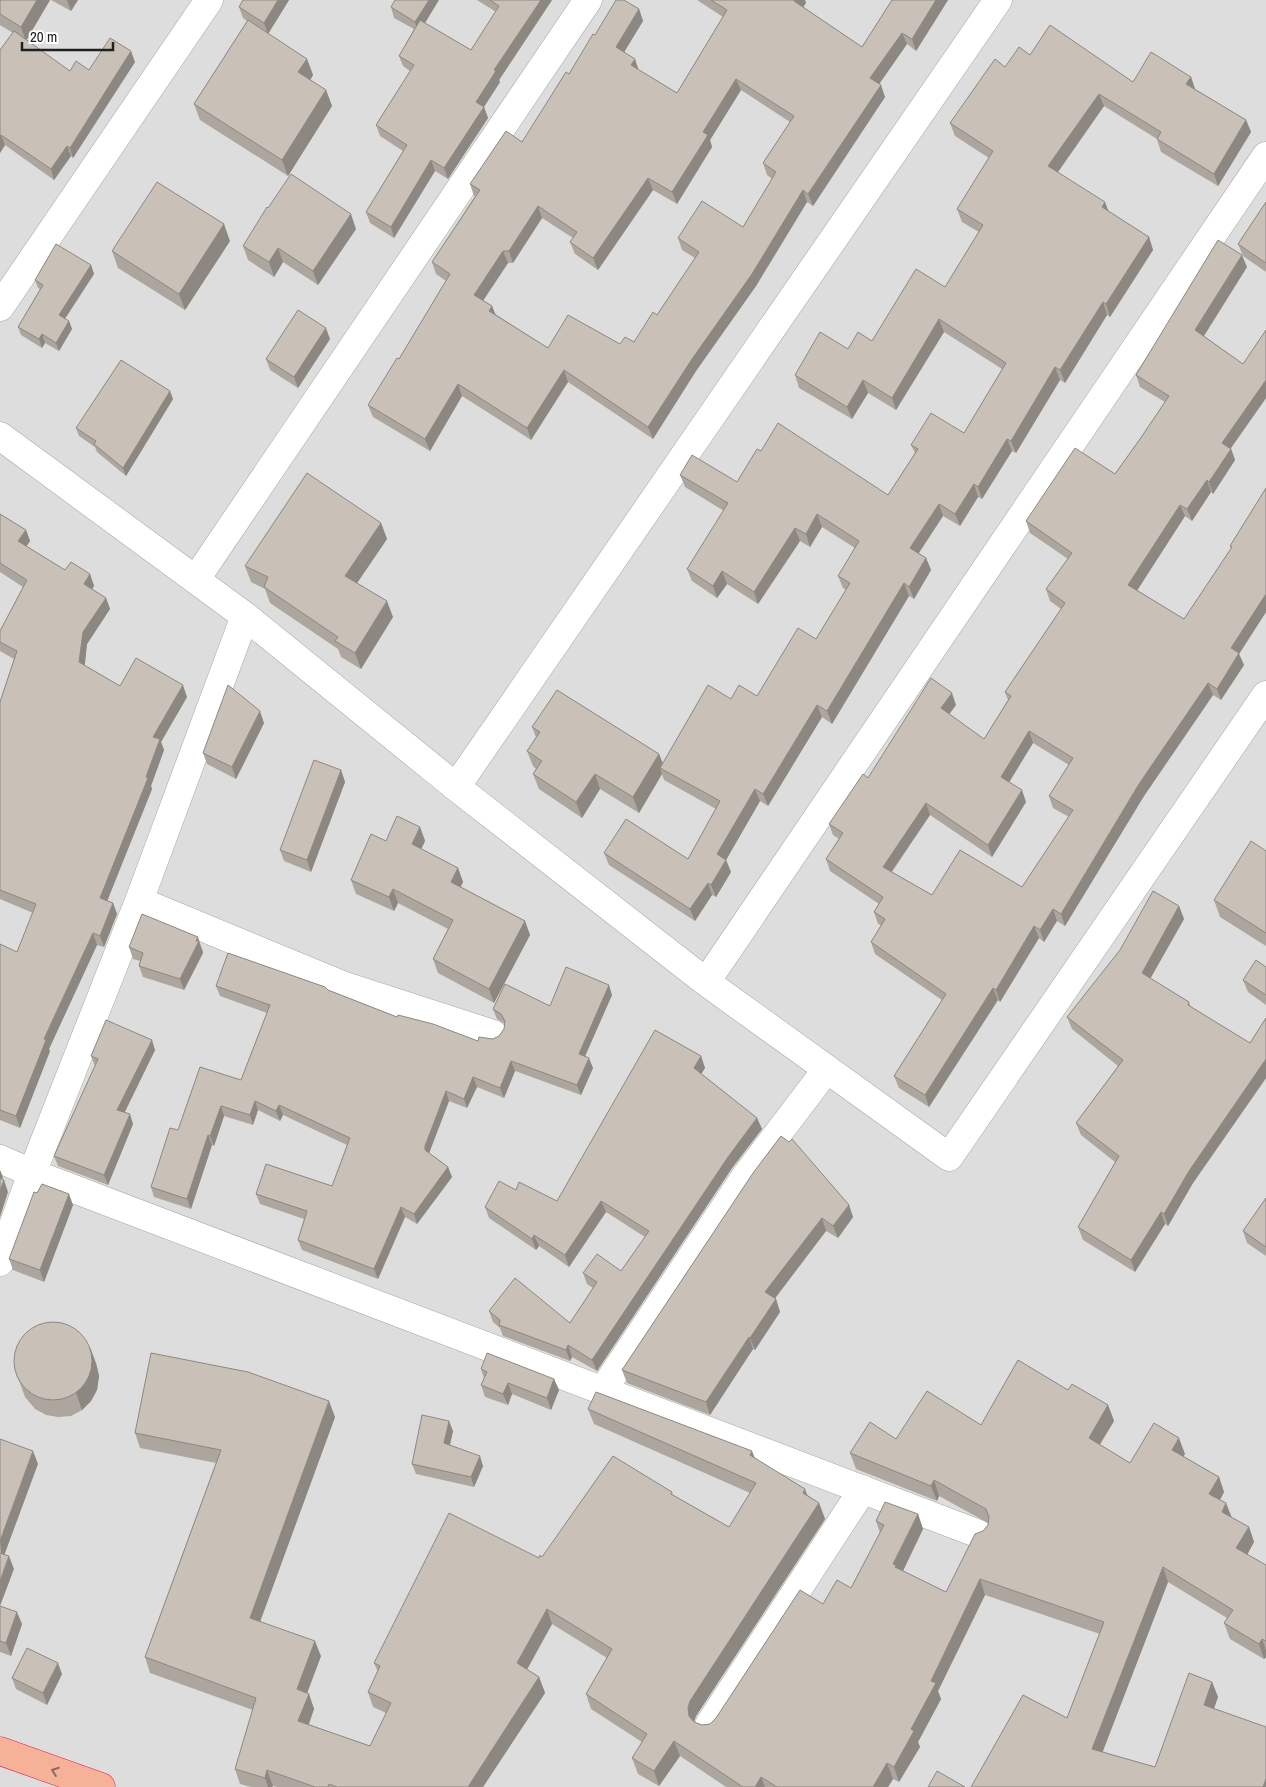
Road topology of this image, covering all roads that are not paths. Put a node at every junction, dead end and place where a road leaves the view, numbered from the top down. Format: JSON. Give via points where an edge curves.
{"nodes":[{"id":1,"x":210,"y":0,"type":"edge"},
{"id":2,"x":588,"y":0,"type":"edge"},
{"id":3,"x":998,"y":0,"type":"edge"},
{"id":4,"x":1266,"y":156,"type":"edge"},
{"id":5,"x":0,"y":307,"type":"edge"},
{"id":6,"x":0,"y":436,"type":"edge"},
{"id":7,"x":196,"y":579,"type":"junction"},
{"id":8,"x":245,"y":616,"type":"junction"},
{"id":9,"x":1266,"y":695,"type":"edge"},
{"id":10,"x":456,"y":787,"type":"junction"},
{"id":11,"x":139,"y":901,"type":"junction"},
{"id":12,"x":706,"y":982,"type":"junction"},
{"id":13,"x":493,"y":1034,"type":"dead end"},
{"id":14,"x":827,"y":1069,"type":"junction"},
{"id":15,"x":0,"y":1159,"type":"edge"},
{"id":16,"x":32,"y":1173,"type":"junction"},
{"id":17,"x":0,"y":1262,"type":"edge"},
{"id":18,"x":603,"y":1390,"type":"junction"},
{"id":19,"x":863,"y":1489,"type":"junction"},
{"id":20,"x":979,"y":1534,"type":"edge"},
{"id":21,"x":710,"y":1724,"type":"edge"},
{"id":22,"x":0,"y":1751,"type":"edge"},
{"id":23,"x":101,"y":1787,"type":"edge"}],
"edges":[{"from":1,"to":5,"type":"street"},
{"from":2,"to":7,"type":"street"},
{"from":3,"to":10,"type":"street"},
{"from":4,"to":12,"type":"street"},
{"from":6,"to":7,"type":"street"},
{"from":7,"to":8,"type":"street"},
{"from":8,"to":10,"type":"street"},
{"from":8,"to":11,"type":"street"},
{"from":9,"to":14,"type":"street","via":[[949,1157]]},
{"from":10,"to":12,"type":"street"},
{"from":11,"to":13,"type":"street","via":[[342,985]]},
{"from":11,"to":16,"type":"street"},
{"from":12,"to":14,"type":"street"},
{"from":14,"to":18,"type":"street","via":[[745,1177]]},
{"from":15,"to":16,"type":"street"},
{"from":16,"to":17,"type":"street"},
{"from":16,"to":18,"type":"street"},
{"from":18,"to":19,"type":"street"},
{"from":19,"to":20,"type":"street"},
{"from":19,"to":21,"type":"street"},
{"from":23,"to":22,"type":"highway","one_way":true}]}
